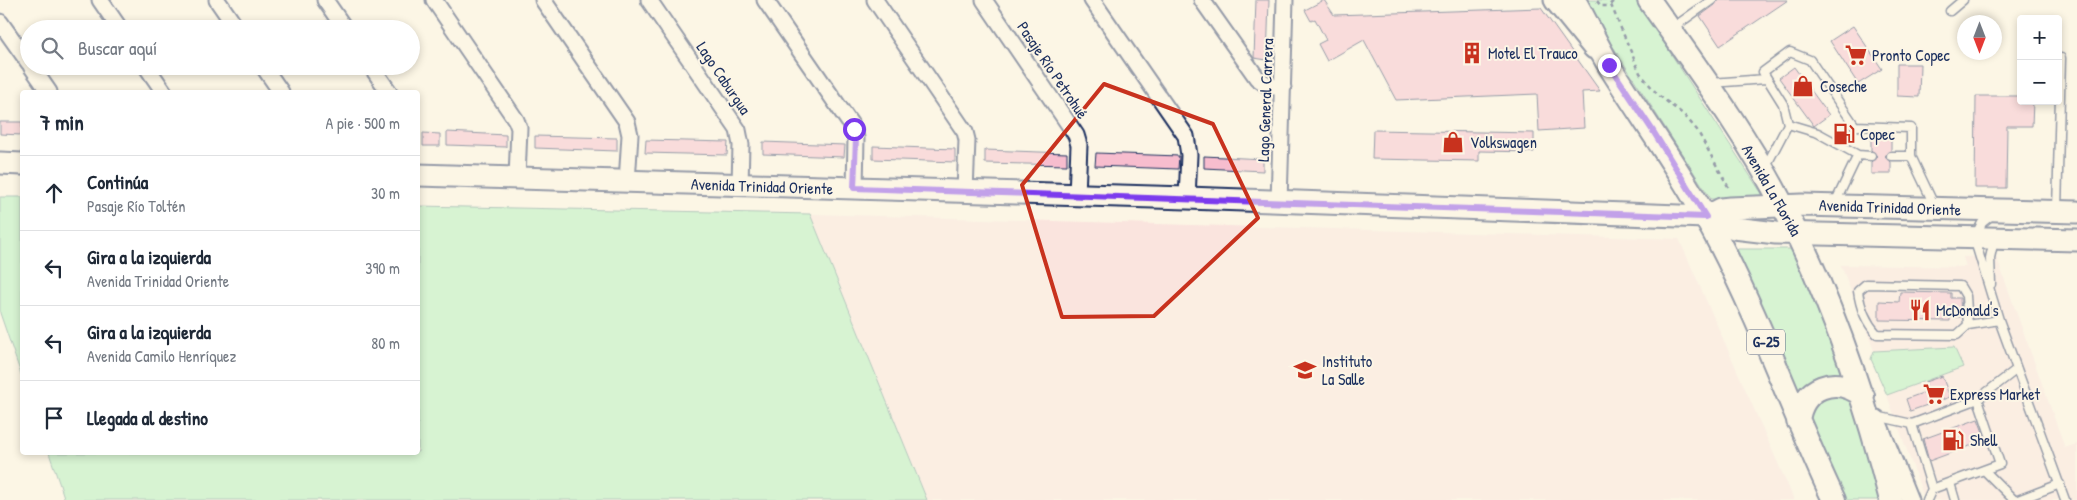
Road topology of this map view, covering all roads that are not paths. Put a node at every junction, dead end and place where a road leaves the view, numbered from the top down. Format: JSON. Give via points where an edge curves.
{"nodes":[{"id":1,"x":100,"y":0,"type":"edge"},
{"id":2,"x":217,"y":0,"type":"edge"},
{"id":3,"x":325,"y":0,"type":"edge"},
{"id":4,"x":434,"y":0,"type":"edge"},
{"id":5,"x":543,"y":0,"type":"edge"},
{"id":6,"x":649,"y":0,"type":"edge"},
{"id":7,"x":765,"y":0,"type":"edge"},
{"id":8,"x":874,"y":0,"type":"edge"},
{"id":9,"x":984,"y":0,"type":"edge"},
{"id":10,"x":1092,"y":0,"type":"edge"},
{"id":11,"x":1202,"y":0,"type":"edge"},
{"id":12,"x":1285,"y":0,"type":"edge"},
{"id":13,"x":1555,"y":0,"type":"edge"},
{"id":14,"x":1574,"y":0,"type":"edge"},
{"id":15,"x":1649,"y":0,"type":"edge"},
{"id":16,"x":1712,"y":0,"type":"edge"},
{"id":17,"x":1963,"y":0,"type":"edge"},
{"id":18,"x":1950,"y":11,"type":"dead end"},
{"id":19,"x":114,"y":20,"type":"edge"},
{"id":20,"x":231,"y":20,"type":"edge"},
{"id":21,"x":339,"y":20,"type":"edge"},
{"id":22,"x":0,"y":22,"type":"edge"},
{"id":23,"x":1670,"y":30,"type":"junction"},
{"id":24,"x":20,"y":51,"type":"edge"},
{"id":25,"x":2061,"y":60,"type":"edge"},
{"id":26,"x":1609,"y":65,"type":"junction"},
{"id":27,"x":37,"y":75,"type":"edge"},
{"id":28,"x":152,"y":75,"type":"edge"},
{"id":29,"x":269,"y":75,"type":"edge"},
{"id":30,"x":377,"y":75,"type":"edge"},
{"id":31,"x":1766,"y":80,"type":"junction"},
{"id":32,"x":1707,"y":84,"type":"junction"},
{"id":33,"x":1282,"y":88,"type":"junction"},
{"id":34,"x":48,"y":90,"type":"edge"},
{"id":35,"x":163,"y":90,"type":"edge"},
{"id":36,"x":280,"y":90,"type":"edge"},
{"id":37,"x":388,"y":90,"type":"edge"},
{"id":38,"x":1788,"y":124,"type":"junction"},
{"id":39,"x":1858,"y":155,"type":"junction"},
{"id":40,"x":1871,"y":156,"type":"dead end"},
{"id":41,"x":1891,"y":156,"type":"dead end"},
{"id":42,"x":1910,"y":156,"type":"junction"},
{"id":43,"x":0,"y":163,"type":"edge"},
{"id":44,"x":20,"y":164,"type":"edge"},
{"id":45,"x":1763,"y":172,"type":"junction"},
{"id":46,"x":420,"y":175,"type":"edge"},
{"id":47,"x":517,"y":178,"type":"junction"},
{"id":48,"x":627,"y":182,"type":"junction"},
{"id":49,"x":740,"y":185,"type":"junction"},
{"id":50,"x":854,"y":188,"type":"junction"},
{"id":51,"x":965,"y":192,"type":"junction"},
{"id":52,"x":1077,"y":195,"type":"junction"},
{"id":53,"x":1187,"y":198,"type":"junction"},
{"id":54,"x":1279,"y":202,"type":"junction"},
{"id":55,"x":1783,"y":205,"type":"junction"},
{"id":56,"x":1833,"y":206,"type":"junction"},
{"id":57,"x":1936,"y":208,"type":"junction"},
{"id":58,"x":2005,"y":211,"type":"junction"},
{"id":59,"x":2067,"y":212,"type":"edge"},
{"id":60,"x":1706,"y":217,"type":"junction"},
{"id":61,"x":1797,"y":234,"type":"junction"},
{"id":62,"x":1984,"y":238,"type":"junction"},
{"id":63,"x":2077,"y":240,"type":"edge"},
{"id":64,"x":1991,"y":293,"type":"junction"},
{"id":65,"x":1999,"y":320,"type":"junction"},
{"id":66,"x":1968,"y":325,"type":"junction"},
{"id":67,"x":2017,"y":369,"type":"junction"},
{"id":68,"x":1862,"y":396,"type":"junction"},
{"id":69,"x":1978,"y":399,"type":"junction"},
{"id":70,"x":1876,"y":416,"type":"junction"},
{"id":71,"x":1798,"y":421,"type":"junction"},
{"id":72,"x":1912,"y":424,"type":"junction"},
{"id":73,"x":1820,"y":470,"type":"junction"},
{"id":74,"x":1984,"y":470,"type":"junction"},
{"id":75,"x":1950,"y":483,"type":"junction"},
{"id":76,"x":2060,"y":484,"type":"junction"},
{"id":77,"x":1932,"y":489,"type":"junction"},
{"id":78,"x":1827,"y":500,"type":"edge"},
{"id":79,"x":1834,"y":500,"type":"edge"},
{"id":80,"x":1891,"y":500,"type":"edge"},
{"id":81,"x":1910,"y":500,"type":"edge"},
{"id":82,"x":1927,"y":500,"type":"edge"},
{"id":83,"x":1955,"y":500,"type":"edge"},
{"id":84,"x":2016,"y":500,"type":"edge"},
{"id":85,"x":2065,"y":500,"type":"edge"}],
"edges":[{"from":1,"to":19,"type":"street"},
{"from":2,"to":20,"type":"street"},
{"from":3,"to":21,"type":"street"},
{"from":4,"to":47,"type":"street","via":[[516,120],[519,128]]},
{"from":5,"to":48,"type":"street","via":[[627,122],[630,135]]},
{"from":6,"to":49,"type":"street","name":"Lago Caburgua","via":[[738,130],[741,140]]},
{"from":7,"to":50,"type":"street","via":[[854,129]]},
{"from":8,"to":51,"type":"street","via":[[965,132]]},
{"from":9,"to":52,"type":"street","name":"Pasaje Río Petrohué","via":[[1076,135],[1079,145]]},
{"from":10,"to":53,"type":"street","via":[[1186,136],[1189,155]]},
{"from":11,"to":33,"type":"street","via":[[1257,78],[1269,86]]},
{"from":12,"to":33,"type":"street","name":"Lago General Carrera"},
{"from":13,"to":26,"type":"street"},
{"from":14,"to":26,"type":"main road","number":"G-25"},
{"from":15,"to":23,"type":"main road","name":"Avenida La Florida"},
{"from":16,"to":23,"type":"lane"},
{"from":17,"to":18,"type":"lane"},
{"from":22,"to":24,"type":"street"},
{"from":23,"to":32,"type":"main road","name":"Avenida La Florida"},
{"from":25,"to":59,"type":"lane"},
{"from":26,"to":60,"type":"main road","number":"G-25"},
{"from":27,"to":34,"type":"street"},
{"from":28,"to":35,"type":"street"},
{"from":29,"to":36,"type":"street"},
{"from":30,"to":37,"type":"street"},
{"from":31,"to":32,"type":"lane"},
{"from":31,"to":38,"type":"lane","via":[[1783,104]]},
{"from":31,"to":42,"type":"lane","via":[[1763,72],[1790,52],[1810,60],[1855,126],[1911,128]]},
{"from":32,"to":45,"type":"main road","name":"Avenida La Florida"},
{"from":33,"to":54,"type":"street","name":"Lago General Carrera"},
{"from":38,"to":39,"type":"lane","via":[[1818,133]]},
{"from":38,"to":45,"type":"lane"},
{"from":39,"to":40,"type":"lane"},
{"from":39,"to":56,"type":"lane"},
{"from":41,"to":42,"type":"lane"},
{"from":42,"to":57,"type":"lane"},
{"from":43,"to":44,"type":"street"},
{"from":45,"to":55,"type":"main road","name":"Avenida La Florida"},
{"from":46,"to":47,"type":"street","name":"Avenida Trinidad Oriente"},
{"from":47,"to":48,"type":"street","name":"Avenida Trinidad Oriente"},
{"from":48,"to":49,"type":"street","name":"Avenida Trinidad Oriente"},
{"from":49,"to":50,"type":"street","name":"Avenida Trinidad Oriente"},
{"from":50,"to":51,"type":"street","name":"Avenida Trinidad Oriente"},
{"from":51,"to":52,"type":"street","name":"Avenida Trinidad Oriente"},
{"from":52,"to":53,"type":"street","name":"Avenida Trinidad Oriente"},
{"from":53,"to":54,"type":"street","name":"Avenida Trinidad Oriente"},
{"from":54,"to":60,"type":"street","name":"Avenida Trinidad Oriente"},
{"from":55,"to":56,"type":"street","name":"Avenida Trinidad Oriente"},
{"from":55,"to":60,"type":"street","name":"Avenida Trinidad Oriente","via":[[1730,208]]},
{"from":55,"to":61,"type":"main road","name":"Avenida La Florida"},
{"from":56,"to":57,"type":"street","name":"Avenida Trinidad Oriente"},
{"from":57,"to":58,"type":"street","name":"Avenida Trinidad Oriente"},
{"from":58,"to":59,"type":"street","name":"Avenida Trinidad Oriente"},
{"from":58,"to":62,"type":"lane","via":[[1982,223]]},
{"from":60,"to":61,"type":"street","name":"Avenida Trinidad Oriente","via":[[1734,228]]},
{"from":60,"to":71,"type":"main road","number":"G-25","via":[[1760,330]]},
{"from":61,"to":62,"type":"street","name":"Avenida Trinidad Oriente"},
{"from":61,"to":68,"type":"main road","name":"Avenida La Florida","via":[[1830,307]]},
{"from":62,"to":63,"type":"street","name":"Avenida Trinidad Oriente"},
{"from":62,"to":64,"type":"lane"},
{"from":62,"to":64,"type":"lane","via":[[1990,258]]},
{"from":64,"to":65,"type":"lane"},
{"from":65,"to":66,"type":"lane"},
{"from":65,"to":67,"type":"lane"},
{"from":66,"to":66,"type":"lane","via":[[1966,296],[1960,286],[1866,284],[1858,291],[1868,325],[1877,334],[1957,335]]},
{"from":67,"to":69,"type":"lane"},
{"from":67,"to":76,"type":"lane"},
{"from":68,"to":70,"type":"street","name":"Avenida La Florida"},
{"from":68,"to":71,"type":"main road","via":[[1856,390],[1839,384],[1822,387],[1807,396]]},
{"from":68,"to":80,"type":"main road","name":"Avenida La Florida"},
{"from":69,"to":72,"type":"lane"},
{"from":69,"to":74,"type":"lane","via":[[2000,464]]},
{"from":70,"to":72,"type":"lane"},
{"from":70,"to":81,"type":"street","name":"Avenida La Florida"},
{"from":71,"to":73,"type":"main road","number":"G-25"},
{"from":72,"to":77,"type":"lane"},
{"from":73,"to":78,"type":"street"},
{"from":73,"to":79,"type":"main road","number":"G-25"},
{"from":74,"to":75,"type":"lane"},
{"from":74,"to":84,"type":"lane"},
{"from":75,"to":77,"type":"lane"},
{"from":75,"to":83,"type":"lane"},
{"from":76,"to":84,"type":"lane"},
{"from":76,"to":85,"type":"lane"},
{"from":77,"to":82,"type":"lane"}]}
